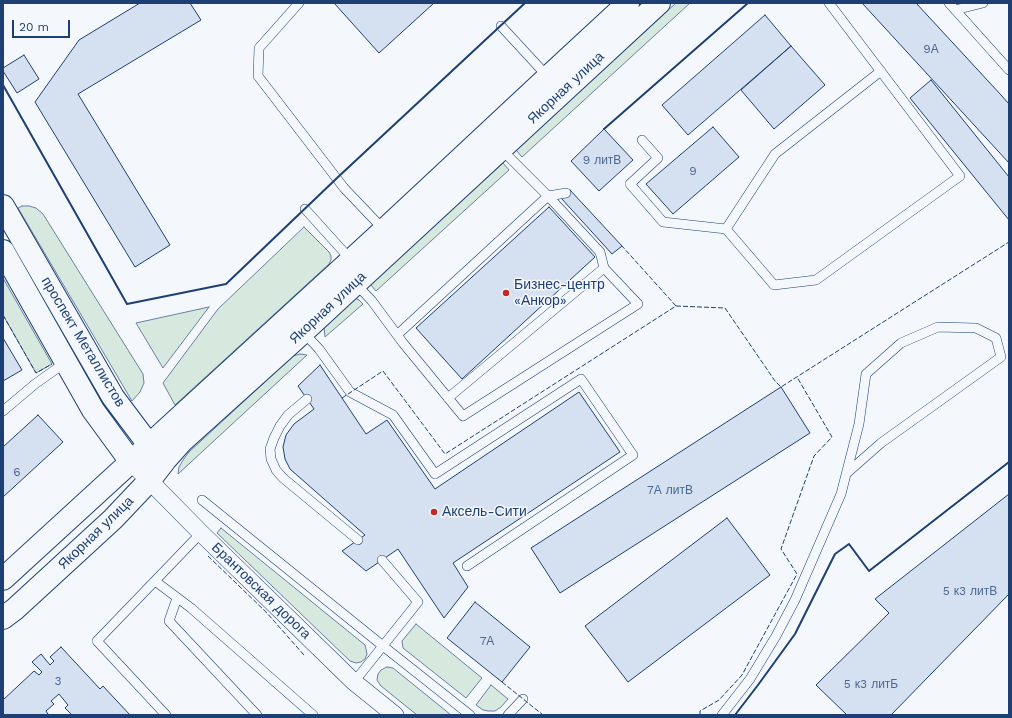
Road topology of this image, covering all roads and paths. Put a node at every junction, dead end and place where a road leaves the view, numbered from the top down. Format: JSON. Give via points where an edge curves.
{"nodes":[{"id":1,"x":299,"y":3,"type":"edge"},
{"id":2,"x":628,"y":3,"type":"edge"},
{"id":3,"x":659,"y":3,"type":"edge"},
{"id":4,"x":829,"y":3,"type":"edge"},
{"id":5,"x":948,"y":3,"type":"edge"},
{"id":6,"x":983,"y":3,"type":"edge"},
{"id":7,"x":955,"y":10,"type":"junction"},
{"id":8,"x":501,"y":26,"type":"dead end"},
{"id":9,"x":1009,"y":70,"type":"edge"},
{"id":10,"x":881,"y":71,"type":"junction"},
{"id":11,"x":548,"y":77,"type":"junction"},
{"id":12,"x":642,"y":140,"type":"dead end"},
{"id":13,"x":501,"y":148,"type":"junction"},
{"id":14,"x":566,"y":194,"type":"dead end"},
{"id":15,"x":548,"y":196,"type":"junction"},
{"id":16,"x":3,"y":206,"type":"edge"},
{"id":17,"x":305,"y":209,"type":"dead end"},
{"id":18,"x":726,"y":229,"type":"junction"},
{"id":19,"x":391,"y":237,"type":"junction"},
{"id":20,"x":3,"y":251,"type":"edge"},
{"id":21,"x":604,"y":268,"type":"junction"},
{"id":22,"x":353,"y":272,"type":"junction"},
{"id":23,"x":303,"y":332,"type":"junction"},
{"id":24,"x":397,"y":334,"type":"junction"},
{"id":25,"x":66,"y":362,"type":"junction"},
{"id":26,"x":337,"y":373,"type":"junction"},
{"id":27,"x":329,"y":379,"type":"dead end"},
{"id":28,"x":448,"y":398,"type":"junction"},
{"id":29,"x":307,"y":399,"type":"dead end"},
{"id":30,"x":3,"y":410,"type":"edge"},
{"id":31,"x":149,"y":445,"type":"junction"},
{"id":32,"x":131,"y":462,"type":"junction"},
{"id":33,"x":847,"y":473,"type":"junction"},
{"id":34,"x":149,"y":481,"type":"junction"},
{"id":35,"x":202,"y":500,"type":"dead end"},
{"id":36,"x":201,"y":533,"type":"junction"},
{"id":37,"x":358,"y":540,"type":"dead end"},
{"id":38,"x":382,"y":560,"type":"dead end"},
{"id":39,"x":467,"y":566,"type":"dead end"},
{"id":40,"x":3,"y":579,"type":"edge"},
{"id":41,"x":155,"y":581,"type":"junction"},
{"id":42,"x":177,"y":598,"type":"junction"},
{"id":43,"x":3,"y":618,"type":"edge"},
{"id":44,"x":383,"y":646,"type":"junction"},
{"id":45,"x":354,"y":682,"type":"junction"},
{"id":46,"x":523,"y":699,"type":"dead end"},
{"id":47,"x":391,"y":714,"type":"edge"},
{"id":48,"x":166,"y":715,"type":"edge"},
{"id":49,"x":257,"y":715,"type":"edge"},
{"id":50,"x":313,"y":715,"type":"edge"},
{"id":51,"x":470,"y":715,"type":"edge"},
{"id":52,"x":508,"y":715,"type":"edge"},
{"id":53,"x":722,"y":715,"type":"edge"}],
"edges":[{"from":1,"to":19,"type":"lane","via":[[260,48],[258,76],[344,188]]},
{"from":2,"to":11,"type":"street","name":"Якорная улица"},
{"from":3,"to":13,"type":"street","name":"Якорная улица"},
{"from":4,"to":10,"type":"lane"},
{"from":5,"to":7,"type":"lane"},
{"from":6,"to":7,"type":"lane"},
{"from":7,"to":9,"type":"lane"},
{"from":8,"to":11,"type":"lane"},
{"from":10,"to":18,"type":"lane","via":[[775,154]]},
{"from":10,"to":18,"type":"lane","via":[[960,176],[816,280],[774,284]]},
{"from":11,"to":19,"type":"street","name":"Якорная улица"},
{"from":12,"to":18,"type":"lane","via":[[658,158],[630,184],[663,222]]},
{"from":13,"to":15,"type":"lane"},
{"from":13,"to":19,"type":"street","name":"Якорная улица"},
{"from":14,"to":15,"type":"lane"},
{"from":15,"to":21,"type":"lane","via":[[600,252]]},
{"from":15,"to":24,"type":"lane"},
{"from":16,"to":31,"type":"street","name":"проспект Металлистов","via":[[113,397]]},
{"from":17,"to":22,"type":"lane"},
{"from":19,"to":22,"type":"street","name":"Якорная улица"},
{"from":20,"to":25,"type":"street","name":"проспект Металлистов"},
{"from":21,"to":28,"type":"lane"},
{"from":21,"to":28,"type":"lane","via":[[638,304],[463,416]]},
{"from":22,"to":23,"type":"street","name":"Якорная улица"},
{"from":22,"to":24,"type":"lane"},
{"from":22,"to":31,"type":"street","name":"Якорная улица"},
{"from":23,"to":26,"type":"lane"},
{"from":23,"to":34,"type":"street","name":"Якорная улица","via":[[182,441]]},
{"from":24,"to":28,"type":"lane"},
{"from":25,"to":30,"type":"lane"},
{"from":25,"to":32,"type":"street","name":"проспект Металлистов","via":[[93,410]]},
{"from":26,"to":27,"type":"lane"},
{"from":26,"to":39,"type":"lane","via":[[350,392],[393,415],[435,474],[581,379],[633,455]]},
{"from":29,"to":37,"type":"lane","via":[[288,415],[280,426],[270,449],[271,459],[283,478]]},
{"from":31,"to":32,"type":"street","name":"Якорная улица"},
{"from":31,"to":34,"type":"street"},
{"from":32,"to":34,"type":"street","name":"Брантовская дорога"},
{"from":32,"to":40,"type":"street","name":"Якорная улица"},
{"from":33,"to":33,"type":"lane","via":[[881,443],[1001,357],[996,338],[976,328],[938,327],[901,343],[866,374],[859,424]]},
{"from":33,"to":53,"type":"lane","via":[[841,494],[795,600],[750,679]]},
{"from":34,"to":36,"type":"street","name":"Брантовская дорога"},
{"from":34,"to":43,"type":"street","name":"Якорная улица","via":[[113,519]]},
{"from":35,"to":44,"type":"lane"},
{"from":36,"to":41,"type":"lane"},
{"from":36,"to":45,"type":"street","name":"Брантовская дорога"},
{"from":38,"to":44,"type":"lane","via":[[418,602]]},
{"from":41,"to":42,"type":"lane"},
{"from":41,"to":48,"type":"lane","via":[[98,641]]},
{"from":42,"to":49,"type":"lane","via":[[169,621]]},
{"from":42,"to":50,"type":"lane"},
{"from":44,"to":45,"type":"lane"},
{"from":44,"to":51,"type":"lane"},
{"from":45,"to":47,"type":"street","name":"Брантовская дорога"},
{"from":46,"to":52,"type":"lane"}]}
